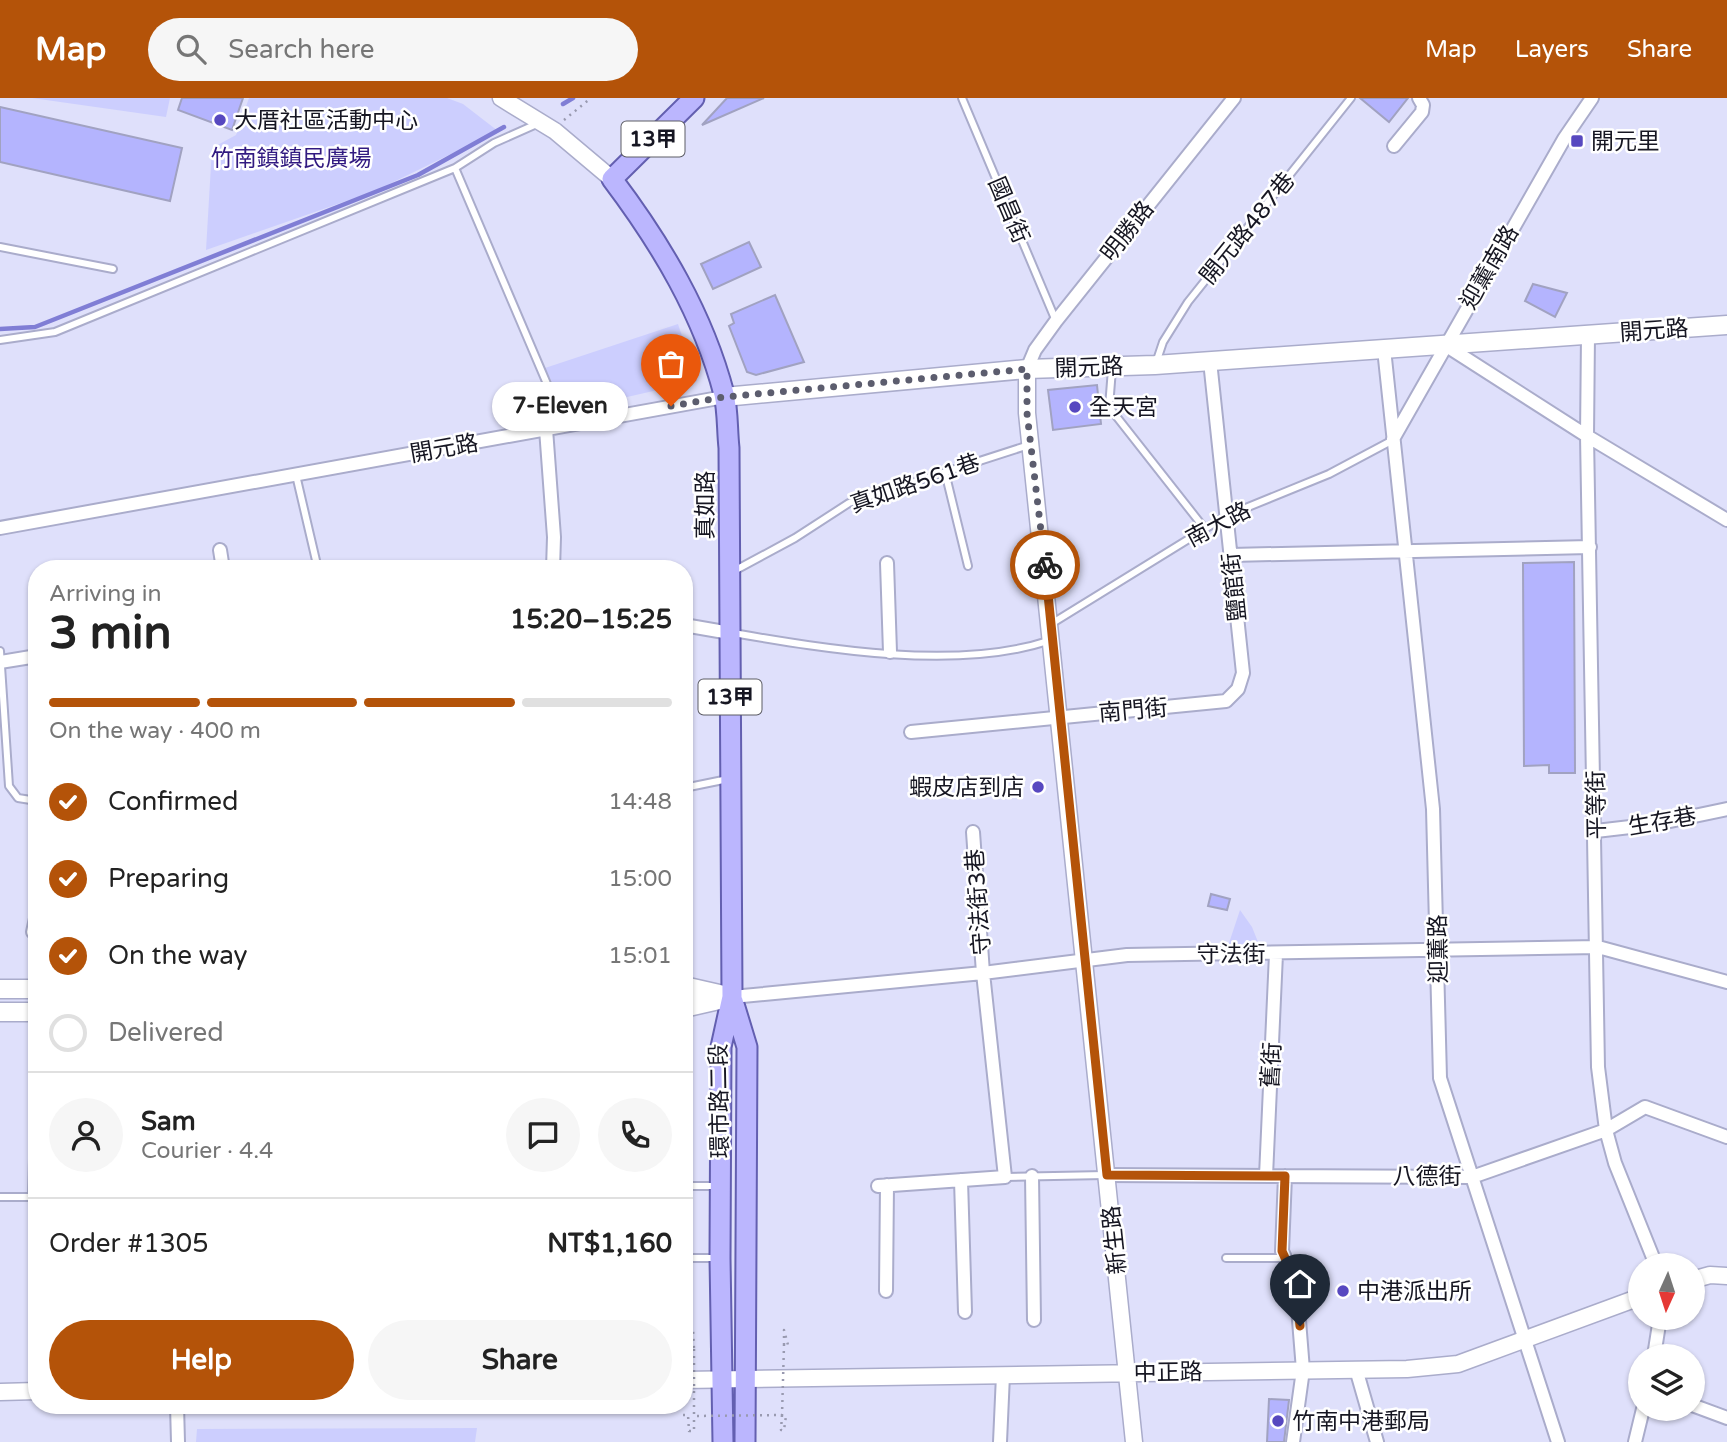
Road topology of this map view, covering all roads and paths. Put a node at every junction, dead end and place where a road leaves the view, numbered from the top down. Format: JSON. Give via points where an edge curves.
{"nodes":[{"id":1,"x":501,"y":98,"type":"edge"},
{"id":2,"x":591,"y":98,"type":"edge"},
{"id":3,"x":694,"y":98,"type":"edge"},
{"id":4,"x":962,"y":98,"type":"edge"},
{"id":5,"x":1234,"y":98,"type":"edge"},
{"id":6,"x":1351,"y":98,"type":"edge"},
{"id":7,"x":1419,"y":98,"type":"edge"},
{"id":8,"x":1592,"y":98,"type":"edge"},
{"id":9,"x":541,"y":122,"type":"junction"},
{"id":10,"x":555,"y":131,"type":"junction"},
{"id":11,"x":1394,"y":146,"type":"dead end"},
{"id":12,"x":455,"y":168,"type":"junction"},
{"id":13,"x":612,"y":179,"type":"junction"},
{"id":14,"x":0,"y":247,"type":"edge"},
{"id":15,"x":113,"y":269,"type":"dead end"},
{"id":16,"x":1056,"y":321,"type":"junction"},
{"id":17,"x":1727,"y":325,"type":"edge"},
{"id":18,"x":1588,"y":335,"type":"junction"},
{"id":19,"x":0,"y":340,"type":"edge"},
{"id":20,"x":1445,"y":345,"type":"junction"},
{"id":21,"x":1384,"y":349,"type":"junction"},
{"id":22,"x":1210,"y":361,"type":"junction"},
{"id":23,"x":1155,"y":365,"type":"junction"},
{"id":24,"x":1112,"y":367,"type":"junction"},
{"id":25,"x":1027,"y":369,"type":"junction"},
{"id":26,"x":724,"y":397,"type":"junction"},
{"id":27,"x":565,"y":426,"type":"junction"},
{"id":28,"x":546,"y":429,"type":"junction"},
{"id":29,"x":1587,"y":436,"type":"junction"},
{"id":30,"x":1393,"y":440,"type":"junction"},
{"id":31,"x":1031,"y":444,"type":"junction"},
{"id":32,"x":945,"y":472,"type":"junction"},
{"id":33,"x":296,"y":475,"type":"junction"},
{"id":34,"x":1226,"y":516,"type":"junction"},
{"id":35,"x":1727,"y":520,"type":"edge"},
{"id":36,"x":0,"y":528,"type":"edge"},
{"id":37,"x":1205,"y":529,"type":"junction"},
{"id":38,"x":1590,"y":547,"type":"junction"},
{"id":39,"x":220,"y":550,"type":"dead end"},
{"id":40,"x":1406,"y":551,"type":"junction"},
{"id":41,"x":1231,"y":555,"type":"junction"},
{"id":42,"x":222,"y":560,"type":"edge"},
{"id":43,"x":316,"y":560,"type":"edge"},
{"id":44,"x":554,"y":560,"type":"edge"},
{"id":45,"x":887,"y":563,"type":"dead end"},
{"id":46,"x":968,"y":566,"type":"dead end"},
{"id":47,"x":730,"y":573,"type":"junction"},
{"id":48,"x":693,"y":627,"type":"edge"},
{"id":49,"x":1052,"y":631,"type":"junction"},
{"id":50,"x":730,"y":633,"type":"junction"},
{"id":51,"x":0,"y":651,"type":"edge"},
{"id":52,"x":891,"y":653,"type":"junction"},
{"id":53,"x":28,"y":657,"type":"edge"},
{"id":54,"x":0,"y":662,"type":"edge"},
{"id":55,"x":1204,"y":704,"type":"joint"},
{"id":56,"x":1061,"y":717,"type":"junction"},
{"id":57,"x":911,"y":732,"type":"dead end"},
{"id":58,"x":730,"y":779,"type":"junction"},
{"id":59,"x":693,"y":786,"type":"edge"},
{"id":60,"x":28,"y":800,"type":"edge"},
{"id":61,"x":1727,"y":809,"type":"edge"},
{"id":62,"x":1596,"y":831,"type":"junction"},
{"id":63,"x":973,"y":832,"type":"dead end"},
{"id":64,"x":1598,"y":947,"type":"junction"},
{"id":65,"x":1439,"y":949,"type":"junction"},
{"id":66,"x":1276,"y":954,"type":"junction"},
{"id":67,"x":1083,"y":960,"type":"junction"},
{"id":68,"x":984,"y":973,"type":"junction"},
{"id":69,"x":1727,"y":982,"type":"edge"},
{"id":70,"x":693,"y":988,"type":"edge"},
{"id":71,"x":0,"y":989,"type":"edge"},
{"id":72,"x":28,"y":989,"type":"edge"},
{"id":73,"x":732,"y":997,"type":"junction"},
{"id":74,"x":693,"y":1006,"type":"edge"},
{"id":75,"x":0,"y":1012,"type":"edge"},
{"id":76,"x":28,"y":1012,"type":"edge"},
{"id":77,"x":1606,"y":1130,"type":"junction"},
{"id":78,"x":1727,"y":1137,"type":"edge"},
{"id":79,"x":1107,"y":1175,"type":"junction"},
{"id":80,"x":1032,"y":1176,"type":"junction"},
{"id":81,"x":1266,"y":1176,"type":"junction"},
{"id":82,"x":1285,"y":1176,"type":"junction"},
{"id":83,"x":1005,"y":1177,"type":"junction"},
{"id":84,"x":1472,"y":1177,"type":"junction"},
{"id":85,"x":961,"y":1180,"type":"junction"},
{"id":86,"x":693,"y":1186,"type":"edge"},
{"id":87,"x":720,"y":1186,"type":"junction"},
{"id":88,"x":0,"y":1197,"type":"edge"},
{"id":89,"x":28,"y":1197,"type":"edge"},
{"id":90,"x":1651,"y":1253,"type":"edge"},
{"id":91,"x":693,"y":1258,"type":"edge"},
{"id":92,"x":720,"y":1258,"type":"junction"},
{"id":93,"x":1226,"y":1258,"type":"dead end"},
{"id":94,"x":1286,"y":1258,"type":"junction"},
{"id":95,"x":1705,"y":1276,"type":"edge"},
{"id":96,"x":1727,"y":1276,"type":"edge"},
{"id":97,"x":886,"y":1292,"type":"dead end"},
{"id":98,"x":1628,"y":1301,"type":"edge"},
{"id":99,"x":965,"y":1312,"type":"dead end"},
{"id":100,"x":1034,"y":1320,"type":"dead end"},
{"id":101,"x":693,"y":1329,"type":"edge"},
{"id":102,"x":1525,"y":1340,"type":"junction"},
{"id":103,"x":786,"y":1345,"type":"dead end"},
{"id":104,"x":1356,"y":1369,"type":"junction"},
{"id":105,"x":1303,"y":1370,"type":"junction"},
{"id":106,"x":1127,"y":1372,"type":"junction"},
{"id":107,"x":1003,"y":1375,"type":"junction"},
{"id":108,"x":734,"y":1380,"type":"junction"},
{"id":109,"x":693,"y":1381,"type":"edge"},
{"id":110,"x":28,"y":1391,"type":"edge"},
{"id":111,"x":0,"y":1392,"type":"edge"},
{"id":112,"x":1705,"y":1410,"type":"edge"},
{"id":113,"x":177,"y":1414,"type":"edge"},
{"id":114,"x":683,"y":1415,"type":"dead end"},
{"id":115,"x":782,"y":1415,"type":"junction"},
{"id":116,"x":788,"y":1415,"type":"dead end"},
{"id":117,"x":694,"y":1416,"type":"junction"},
{"id":118,"x":1727,"y":1418,"type":"edge"},
{"id":119,"x":1640,"y":1421,"type":"edge"},
{"id":120,"x":178,"y":1442,"type":"edge"},
{"id":121,"x":723,"y":1442,"type":"edge"},
{"id":122,"x":745,"y":1442,"type":"edge"},
{"id":123,"x":1000,"y":1442,"type":"edge"},
{"id":124,"x":1135,"y":1442,"type":"edge"},
{"id":125,"x":1293,"y":1442,"type":"edge"},
{"id":126,"x":1377,"y":1442,"type":"edge"},
{"id":127,"x":1558,"y":1442,"type":"edge"},
{"id":128,"x":1634,"y":1442,"type":"edge"}],
"edges":[{"from":1,"to":9,"type":"street","name":"真如路"},
{"from":2,"to":10,"type":"path","via":[[569,113]]},
{"from":3,"to":13,"type":"main road","number":"13甲"},
{"from":4,"to":16,"type":"lane","name":"國昌街"},
{"from":5,"to":16,"type":"street","name":"明勝路"},
{"from":6,"to":23,"type":"lane","name":"開元路487巷","via":[[1188,302],[1163,342]]},
{"from":7,"to":11,"type":"street","via":[[1422,112]]},
{"from":8,"to":20,"type":"street","name":"迎薰南路"},
{"from":9,"to":10,"type":"street","name":"真如路"},
{"from":9,"to":12,"type":"lane","via":[[494,143]]},
{"from":10,"to":13,"type":"street","name":"真如路"},
{"from":12,"to":19,"type":"lane","via":[[55,332]]},
{"from":12,"to":27,"type":"lane"},
{"from":13,"to":26,"type":"main road","name":"真如路","number":"13甲","via":[[679,277]]},
{"from":14,"to":15,"type":"lane"},
{"from":16,"to":25,"type":"street","name":"明勝路"},
{"from":17,"to":18,"type":"main road","name":"開元路"},
{"from":18,"to":20,"type":"main road","name":"開元路"},
{"from":18,"to":29,"type":"street","name":"平等街"},
{"from":20,"to":21,"type":"main road","name":"開元路"},
{"from":20,"to":29,"type":"street"},
{"from":20,"to":30,"type":"street","name":"迎薰南路"},
{"from":21,"to":22,"type":"main road","name":"開元路"},
{"from":21,"to":30,"type":"street","name":"迎薰路"},
{"from":22,"to":23,"type":"main road","name":"開元路"},
{"from":22,"to":34,"type":"street","name":"鹽館街"},
{"from":23,"to":24,"type":"main road","name":"開元路"},
{"from":24,"to":25,"type":"main road","name":"開元路"},
{"from":24,"to":37,"type":"lane","via":[[1109,407]]},
{"from":25,"to":26,"type":"main road","name":"開元路"},
{"from":25,"to":31,"type":"street","name":"新生路"},
{"from":26,"to":27,"type":"street","name":"開元路"},
{"from":26,"to":47,"type":"main road","name":"真如路","number":"13甲"},
{"from":27,"to":28,"type":"street","name":"開元路"},
{"from":28,"to":33,"type":"street","name":"開元路"},
{"from":28,"to":44,"type":"street"},
{"from":29,"to":35,"type":"street"},
{"from":29,"to":38,"type":"street","name":"平等街"},
{"from":30,"to":34,"type":"lane","name":"南大路","via":[[1329,474]]},
{"from":30,"to":40,"type":"street","name":"迎薰路"},
{"from":31,"to":32,"type":"lane","name":"真如路561巷"},
{"from":31,"to":49,"type":"street","name":"新生路"},
{"from":32,"to":46,"type":"lane"},
{"from":32,"to":47,"type":"lane","name":"真如路561巷","via":[[849,503]]},
{"from":33,"to":36,"type":"street","name":"開元路"},
{"from":33,"to":43,"type":"lane"},
{"from":34,"to":37,"type":"lane","name":"南大路"},
{"from":34,"to":41,"type":"street","name":"鹽館街"},
{"from":37,"to":49,"type":"lane","name":"南大路"},
{"from":38,"to":40,"type":"street"},
{"from":38,"to":62,"type":"street","name":"平等街"},
{"from":39,"to":42,"type":"street"},
{"from":40,"to":41,"type":"street"},
{"from":40,"to":65,"type":"street","name":"迎薰路","via":[[1433,809]]},
{"from":41,"to":55,"type":"street","name":"鹽館街","via":[[1243,673],[1238,689],[1226,701]]},
{"from":45,"to":52,"type":"street"},
{"from":47,"to":50,"type":"main road","name":"真如路","number":"13甲"},
{"from":48,"to":50,"type":"street","name":"南大路"},
{"from":49,"to":52,"type":"lane","name":"南大路","via":[[1006,652]]},
{"from":49,"to":56,"type":"street","name":"新生路"},
{"from":50,"to":52,"type":"lane","name":"南大路"},
{"from":50,"to":58,"type":"main road","name":"真如路","number":"13甲"},
{"from":51,"to":54,"type":"lane"},
{"from":53,"to":54,"type":"street"},
{"from":54,"to":60,"type":"lane","via":[[9,786],[18,798]]},
{"from":55,"to":56,"type":"street","name":"南門街"},
{"from":56,"to":57,"type":"street","name":"南門街"},
{"from":56,"to":67,"type":"street","name":"新生路"},
{"from":58,"to":59,"type":"lane"},
{"from":58,"to":73,"type":"main road","name":"真如路","number":"13甲"},
{"from":61,"to":62,"type":"street","name":"生存巷"},
{"from":62,"to":64,"type":"street","name":"平等街"},
{"from":63,"to":68,"type":"street","name":"守法街3巷"},
{"from":64,"to":65,"type":"street","name":"守法街"},
{"from":64,"to":69,"type":"street","name":"守法街"},
{"from":64,"to":77,"type":"street","name":"平等街","via":[[1598,1067]]},
{"from":65,"to":66,"type":"street","name":"守法街"},
{"from":65,"to":84,"type":"street","name":"迎薰路","via":[[1440,1078]]},
{"from":66,"to":67,"type":"street","name":"守法街","via":[[1127,955]]},
{"from":66,"to":81,"type":"street","name":"舊街"},
{"from":67,"to":68,"type":"street","name":"守法街"},
{"from":67,"to":79,"type":"street","name":"新生路"},
{"from":68,"to":73,"type":"street","name":"守法街"},
{"from":68,"to":83,"type":"street","name":"守法街3巷"},
{"from":70,"to":73,"type":"main road"},
{"from":71,"to":72,"type":"main road"},
{"from":73,"to":74,"type":"main road"},
{"from":73,"to":87,"type":"main road","name":"環市路二段","number":"13甲","via":[[721,1047]]},
{"from":73,"to":108,"type":"main road","name":"環市路二段","number":"13甲","via":[[747,1047]]},
{"from":75,"to":76,"type":"main road"},
{"from":77,"to":78,"type":"street","name":"八德街","via":[[1644,1107]]},
{"from":77,"to":84,"type":"street","name":"八德街"},
{"from":77,"to":90,"type":"street","name":"平等街"},
{"from":79,"to":80,"type":"lane"},
{"from":79,"to":81,"type":"street","name":"八德街"},
{"from":79,"to":106,"type":"street","name":"新生路"},
{"from":80,"to":83,"type":"lane"},
{"from":80,"to":100,"type":"street"},
{"from":81,"to":82,"type":"street","name":"八德街"},
{"from":82,"to":84,"type":"street","name":"八德街"},
{"from":82,"to":94,"type":"street","via":[[1282,1251]]},
{"from":83,"to":85,"type":"street"},
{"from":84,"to":102,"type":"street","name":"迎薰路"},
{"from":85,"to":97,"type":"street","via":[[882,1185]]},
{"from":85,"to":99,"type":"street"},
{"from":86,"to":87,"type":"lane"},
{"from":87,"to":92,"type":"main road","name":"環市路二段","number":"13甲"},
{"from":88,"to":89,"type":"lane"},
{"from":91,"to":92,"type":"lane"},
{"from":92,"to":108,"type":"main road","name":"環市路二段","number":"13甲"},
{"from":93,"to":94,"type":"lane"},
{"from":94,"to":105,"type":"street","via":[[1296,1283]]},
{"from":95,"to":96,"type":"street"},
{"from":98,"to":102,"type":"street","name":"中正路"},
{"from":101,"to":117,"type":"path","bridge":true},
{"from":102,"to":104,"type":"street","name":"中正路","via":[[1458,1364]]},
{"from":102,"to":127,"type":"street","name":"迎薰路"},
{"from":103,"to":115,"type":"path","bridge":true},
{"from":104,"to":105,"type":"street","name":"中正路"},
{"from":104,"to":126,"type":"street"},
{"from":105,"to":106,"type":"street","name":"中正路"},
{"from":105,"to":125,"type":"street"},
{"from":106,"to":107,"type":"street","name":"中正路"},
{"from":106,"to":124,"type":"street","name":"新生路"},
{"from":107,"to":108,"type":"street","name":"中正路"},
{"from":107,"to":123,"type":"street"},
{"from":108,"to":109,"type":"street","name":"中正路"},
{"from":108,"to":121,"type":"main road","name":"環市路二段","number":"13甲"},
{"from":108,"to":122,"type":"main road","name":"環市路二段","number":"13甲"},
{"from":110,"to":111,"type":"street"},
{"from":112,"to":118,"type":"street"},
{"from":113,"to":120,"type":"street"},
{"from":114,"to":117,"type":"path","via":[[688,1415],[689,1430],[694,1431]]},
{"from":115,"to":116,"type":"path","via":[[781,1430],[785,1430]]},
{"from":115,"to":117,"type":"path","bridge":true},
{"from":119,"to":128,"type":"street"}]}
